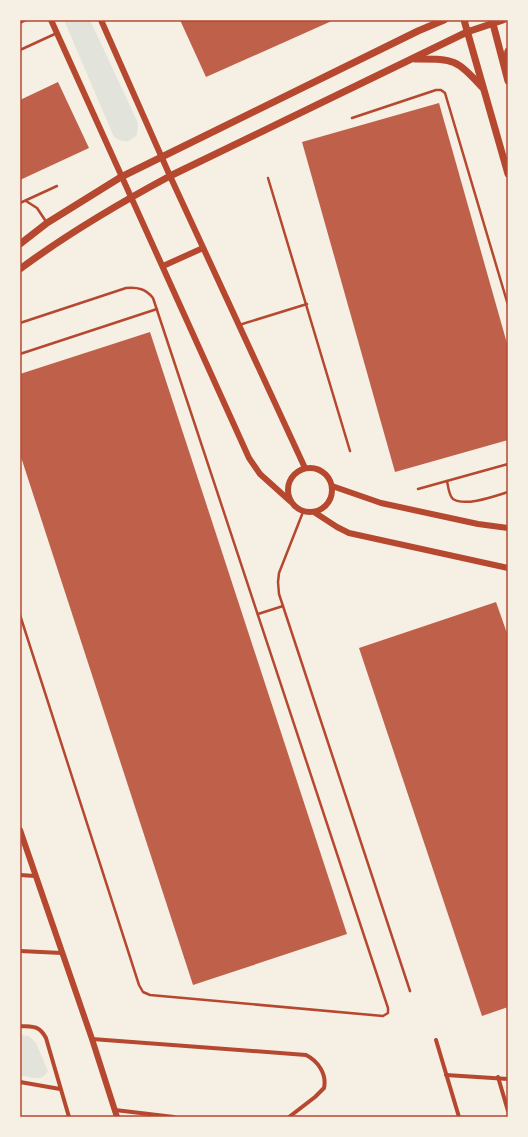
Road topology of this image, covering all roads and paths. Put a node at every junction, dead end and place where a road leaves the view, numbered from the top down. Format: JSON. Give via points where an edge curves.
{"nodes":[{"id":1,"x":26,"y":20,"type":"edge"},
{"id":2,"x":51,"y":20,"type":"edge"},
{"id":3,"x":101,"y":20,"type":"edge"},
{"id":4,"x":428,"y":20,"type":"edge"},
{"id":5,"x":444,"y":20,"type":"edge"},
{"id":6,"x":464,"y":20,"type":"edge"},
{"id":7,"x":503,"y":20,"type":"edge"},
{"id":8,"x":493,"y":22,"type":"edge"},
{"id":9,"x":20,"y":23,"type":"edge"},
{"id":10,"x":418,"y":31,"type":"junction"},
{"id":11,"x":57,"y":32,"type":"junction"},
{"id":12,"x":467,"y":32,"type":"junction"},
{"id":13,"x":20,"y":50,"type":"edge"},
{"id":14,"x":508,"y":51,"type":"edge"},
{"id":15,"x":413,"y":58,"type":"junction"},
{"id":16,"x":504,"y":67,"type":"junction"},
{"id":17,"x":508,"y":81,"type":"edge"},
{"id":18,"x":484,"y":89,"type":"junction"},
{"id":19,"x":352,"y":118,"type":"dead end"},
{"id":20,"x":161,"y":157,"type":"junction"},
{"id":21,"x":508,"y":174,"type":"edge"},
{"id":22,"x":170,"y":176,"type":"junction"},
{"id":23,"x":121,"y":177,"type":"junction"},
{"id":24,"x":268,"y":178,"type":"dead end"},
{"id":25,"x":57,"y":186,"type":"dead end"},
{"id":26,"x":131,"y":197,"type":"junction"},
{"id":27,"x":26,"y":201,"type":"junction"},
{"id":28,"x":20,"y":203,"type":"edge"},
{"id":29,"x":47,"y":223,"type":"junction"},
{"id":30,"x":20,"y":244,"type":"edge"},
{"id":31,"x":203,"y":248,"type":"junction"},
{"id":32,"x":163,"y":266,"type":"junction"},
{"id":33,"x":20,"y":269,"type":"edge"},
{"id":34,"x":307,"y":304,"type":"junction"},
{"id":35,"x":508,"y":304,"type":"edge"},
{"id":36,"x":157,"y":309,"type":"junction"},
{"id":37,"x":20,"y":323,"type":"edge"},
{"id":38,"x":239,"y":325,"type":"junction"},
{"id":39,"x":20,"y":354,"type":"edge"},
{"id":40,"x":350,"y":451,"type":"dead end"},
{"id":41,"x":508,"y":464,"type":"edge"},
{"id":42,"x":305,"y":468,"type":"junction"},
{"id":43,"x":447,"y":481,"type":"junction"},
{"id":44,"x":332,"y":486,"type":"junction"},
{"id":45,"x":418,"y":489,"type":"dead end"},
{"id":46,"x":508,"y":492,"type":"edge"},
{"id":47,"x":290,"y":501,"type":"junction"},
{"id":48,"x":303,"y":512,"type":"junction"},
{"id":49,"x":314,"y":512,"type":"junction"},
{"id":50,"x":508,"y":528,"type":"edge"},
{"id":51,"x":508,"y":568,"type":"edge"},
{"id":52,"x":283,"y":606,"type":"junction"},
{"id":53,"x":258,"y":614,"type":"junction"},
{"id":54,"x":20,"y":615,"type":"edge"},
{"id":55,"x":20,"y":830,"type":"edge"},
{"id":56,"x":20,"y":875,"type":"edge"},
{"id":57,"x":35,"y":876,"type":"junction"},
{"id":58,"x":20,"y":951,"type":"edge"},
{"id":59,"x":62,"y":953,"type":"junction"},
{"id":60,"x":410,"y":991,"type":"dead end"},
{"id":61,"x":20,"y":1026,"type":"edge"},
{"id":62,"x":92,"y":1039,"type":"junction"},
{"id":63,"x":436,"y":1040,"type":"dead end"},
{"id":64,"x":446,"y":1075,"type":"junction"},
{"id":65,"x":498,"y":1077,"type":"junction"},
{"id":66,"x":508,"y":1078,"type":"edge"},
{"id":67,"x":20,"y":1082,"type":"edge"},
{"id":68,"x":60,"y":1089,"type":"junction"},
{"id":69,"x":115,"y":1110,"type":"junction"},
{"id":70,"x":508,"y":1111,"type":"edge"},
{"id":71,"x":69,"y":1117,"type":"edge"},
{"id":72,"x":117,"y":1117,"type":"edge"},
{"id":73,"x":174,"y":1117,"type":"edge"},
{"id":74,"x":289,"y":1117,"type":"edge"},
{"id":75,"x":458,"y":1117,"type":"edge"}],
"edges":[{"from":1,"to":9,"type":"lane"},
{"from":2,"to":11,"type":"street"},
{"from":3,"to":20,"type":"street"},
{"from":4,"to":10,"type":"main road"},
{"from":5,"to":10,"type":"main road"},
{"from":6,"to":12,"type":"main road"},
{"from":7,"to":8,"type":"main road"},
{"from":8,"to":12,"type":"main road"},
{"from":8,"to":16,"type":"main road"},
{"from":10,"to":20,"type":"main road"},
{"from":11,"to":13,"type":"lane"},
{"from":11,"to":23,"type":"street"},
{"from":12,"to":15,"type":"main road"},
{"from":12,"to":18,"type":"main road"},
{"from":14,"to":16,"type":"main road"},
{"from":15,"to":18,"type":"main road","via":[[439,58],[455,62]]},
{"from":15,"to":22,"type":"main road"},
{"from":16,"to":17,"type":"main road"},
{"from":18,"to":21,"type":"main road"},
{"from":19,"to":35,"type":"lane","via":[[436,90],[445,93]]},
{"from":20,"to":22,"type":"street"},
{"from":20,"to":23,"type":"main road"},
{"from":22,"to":26,"type":"main road"},
{"from":22,"to":31,"type":"street"},
{"from":23,"to":26,"type":"street"},
{"from":23,"to":29,"type":"main road"},
{"from":24,"to":34,"type":"lane"},
{"from":25,"to":27,"type":"lane"},
{"from":26,"to":32,"type":"street"},
{"from":26,"to":33,"type":"main road","via":[[50,247]]},
{"from":27,"to":28,"type":"lane"},
{"from":27,"to":29,"type":"lane","via":[[37,208]]},
{"from":29,"to":30,"type":"main road"},
{"from":31,"to":32,"type":"street"},
{"from":31,"to":38,"type":"street"},
{"from":32,"to":47,"type":"street","via":[[253,466]]},
{"from":34,"to":38,"type":"lane"},
{"from":34,"to":40,"type":"lane"},
{"from":36,"to":37,"type":"lane","via":[[148,292],[136,287],[126,288]]},
{"from":36,"to":39,"type":"lane"},
{"from":36,"to":53,"type":"lane"},
{"from":38,"to":42,"type":"street"},
{"from":41,"to":43,"type":"lane"},
{"from":42,"to":44,"type":"street","via":[[322,472]]},
{"from":42,"to":47,"type":"street","via":[[291,478],[287,489]]},
{"from":43,"to":45,"type":"lane"},
{"from":43,"to":46,"type":"lane","via":[[454,500],[471,502]]},
{"from":44,"to":49,"type":"street","via":[[329,503]]},
{"from":44,"to":50,"type":"street","via":[[381,502],[478,524]]},
{"from":47,"to":48,"type":"street","via":[[297,510]]},
{"from":48,"to":49,"type":"street"},
{"from":48,"to":52,"type":"lane","via":[[279,573],[279,594]]},
{"from":49,"to":51,"type":"street","via":[[349,533]]},
{"from":52,"to":53,"type":"lane"},
{"from":52,"to":60,"type":"lane"},
{"from":53,"to":54,"type":"lane","via":[[388,1008],[388,1013],[383,1016],[150,995],[143,992]]},
{"from":55,"to":57,"type":"street"},
{"from":56,"to":57,"type":"street"},
{"from":57,"to":59,"type":"street"},
{"from":58,"to":59,"type":"street"},
{"from":59,"to":62,"type":"street"},
{"from":61,"to":68,"type":"street","via":[[40,1029],[46,1038]]},
{"from":62,"to":69,"type":"street"},
{"from":62,"to":74,"type":"street","via":[[306,1056],[316,1062],[322,1072],[324,1088]]},
{"from":63,"to":64,"type":"street"},
{"from":64,"to":65,"type":"street"},
{"from":64,"to":75,"type":"street"},
{"from":65,"to":66,"type":"street"},
{"from":65,"to":70,"type":"street"},
{"from":67,"to":68,"type":"street"},
{"from":68,"to":71,"type":"street"},
{"from":69,"to":72,"type":"street"},
{"from":69,"to":73,"type":"street"}]}
